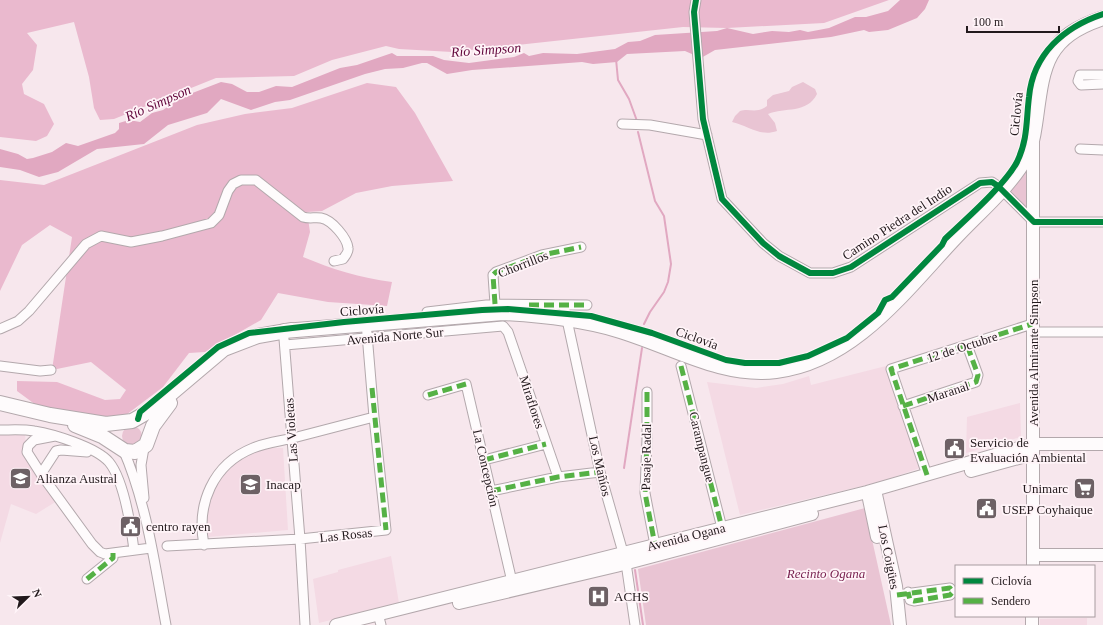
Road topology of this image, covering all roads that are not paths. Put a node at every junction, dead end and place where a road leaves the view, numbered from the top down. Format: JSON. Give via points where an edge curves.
{"nodes":[{"id":1,"x":696,"y":0,"type":"edge"},
{"id":2,"x":1103,"y":18,"type":"edge"},
{"id":3,"x":1103,"y":75,"type":"edge"},
{"id":4,"x":1103,"y":84,"type":"edge"},
{"id":5,"x":622,"y":124,"type":"dead end"},
{"id":6,"x":707,"y":135,"type":"junction"},
{"id":7,"x":1033,"y":139,"type":"junction"},
{"id":8,"x":1080,"y":149,"type":"dead end"},
{"id":9,"x":1103,"y":150,"type":"edge"},
{"id":10,"x":1002,"y":190,"type":"junction"},
{"id":11,"x":1034,"y":222,"type":"junction"},
{"id":12,"x":1103,"y":222,"type":"edge"},
{"id":13,"x":581,"y":247,"type":"dead end"},
{"id":14,"x":334,"y":261,"type":"dead end"},
{"id":15,"x":495,"y":304,"type":"junction"},
{"id":16,"x":587,"y":305,"type":"dead end"},
{"id":17,"x":427,"y":312,"type":"dead end"},
{"id":18,"x":566,"y":312,"type":"junction"},
{"id":19,"x":367,"y":328,"type":"junction"},
{"id":20,"x":506,"y":328,"type":"joint"},
{"id":21,"x":1032,"y":328,"type":"junction"},
{"id":22,"x":0,"y":329,"type":"edge"},
{"id":23,"x":1103,"y":332,"type":"edge"},
{"id":24,"x":284,"y":338,"type":"junction"},
{"id":25,"x":967,"y":345,"type":"junction"},
{"id":26,"x":0,"y":366,"type":"edge"},
{"id":27,"x":681,"y":366,"type":"dead end"},
{"id":28,"x":51,"y":370,"type":"dead end"},
{"id":29,"x":190,"y":377,"type":"junction"},
{"id":30,"x":647,"y":392,"type":"dead end"},
{"id":31,"x":428,"y":395,"type":"dead end"},
{"id":32,"x":0,"y":403,"type":"edge"},
{"id":33,"x":904,"y":406,"type":"junction"},
{"id":34,"x":50,"y":416,"type":"junction"},
{"id":35,"x":374,"y":417,"type":"junction"},
{"id":36,"x":130,"y":422,"type":"junction"},
{"id":37,"x":0,"y":430,"type":"edge"},
{"id":38,"x":55,"y":436,"type":"junction"},
{"id":39,"x":291,"y":439,"type":"junction"},
{"id":40,"x":146,"y":443,"type":"junction"},
{"id":41,"x":546,"y":444,"type":"junction"},
{"id":42,"x":1103,"y":444,"type":"edge"},
{"id":43,"x":121,"y":447,"type":"junction"},
{"id":44,"x":1033,"y":449,"type":"junction"},
{"id":45,"x":98,"y":453,"type":"junction"},
{"id":46,"x":484,"y":460,"type":"junction"},
{"id":47,"x":600,"y":472,"type":"junction"},
{"id":48,"x":41,"y":474,"type":"junction"},
{"id":49,"x":927,"y":475,"type":"junction"},
{"id":50,"x":558,"y":477,"type":"junction"},
{"id":51,"x":491,"y":491,"type":"junction"},
{"id":52,"x":874,"y":495,"type":"junction"},
{"id":53,"x":146,"y":523,"type":"junction"},
{"id":54,"x":130,"y":524,"type":"junction"},
{"id":55,"x":722,"y":528,"type":"junction"},
{"id":56,"x":300,"y":539,"type":"junction"},
{"id":57,"x":204,"y":545,"type":"junction"},
{"id":58,"x":655,"y":545,"type":"junction"},
{"id":59,"x":168,"y":546,"type":"dead end"},
{"id":60,"x":151,"y":548,"type":"junction"},
{"id":61,"x":134,"y":550,"type":"junction"},
{"id":62,"x":113,"y":553,"type":"junction"},
{"id":63,"x":1103,"y":555,"type":"edge"},
{"id":64,"x":624,"y":558,"type":"junction"},
{"id":65,"x":1033,"y":560,"type":"edge"},
{"id":66,"x":87,"y":579,"type":"dead end"},
{"id":67,"x":512,"y":586,"type":"junction"},
{"id":68,"x":908,"y":592,"type":"dead end"},
{"id":69,"x":896,"y":595,"type":"junction"},
{"id":70,"x":380,"y":620,"type":"edge"},
{"id":71,"x":166,"y":625,"type":"edge"},
{"id":72,"x":305,"y":625,"type":"edge"},
{"id":73,"x":336,"y":625,"type":"edge"},
{"id":74,"x":367,"y":625,"type":"edge"},
{"id":75,"x":635,"y":625,"type":"edge"},
{"id":76,"x":900,"y":625,"type":"edge"}],
"edges":[{"from":1,"to":6,"type":"street","name":"Camino Piedra del Indio","via":[[694,12],[700,97]]},
{"from":2,"to":7,"type":"highway","via":[[1072,32],[1047,60],[1040,87]]},
{"from":3,"to":4,"type":"street","via":[[1080,75],[1078,81],[1081,85]]},
{"from":5,"to":6,"type":"street","via":[[650,125]]},
{"from":6,"to":10,"type":"street","name":"Camino Piedra del Indio","via":[[722,199],[763,243],[779,256],[810,273],[832,273],[851,267],[980,183],[992,182]]},
{"from":7,"to":10,"type":"highway","via":[[1026,158]]},
{"from":7,"to":11,"type":"main road","name":"Avenida Almirante Simpson"},
{"from":8,"to":9,"type":"street"},
{"from":10,"to":11,"type":"street"},
{"from":10,"to":18,"type":"highway","via":[[908,291],[852,340],[806,364],[777,371],[749,372],[713,364]]},
{"from":11,"to":12,"type":"street"},
{"from":11,"to":21,"type":"main road","name":"Avenida Almirante Simpson"},
{"from":13,"to":15,"type":"street","name":"Chorrillos","via":[[542,255],[496,272],[493,275]]},
{"from":14,"to":22,"type":"street","via":[[343,259],[348,252],[348,247],[336,228],[321,218],[303,216],[256,180],[241,180],[233,184],[228,191],[219,215],[211,223],[131,242],[101,236],[86,244],[29,311],[18,321]]},
{"from":15,"to":17,"type":"street"},
{"from":15,"to":18,"type":"street"},
{"from":16,"to":18,"type":"street"},
{"from":18,"to":19,"type":"highway","via":[[504,313],[414,320]]},
{"from":18,"to":47,"type":"street","name":"Los Mañíos"},
{"from":19,"to":20,"type":"street","name":"Avenida Norte Sur"},
{"from":19,"to":24,"type":"highway"},
{"from":19,"to":35,"type":"street","name":"Las Rosas"},
{"from":20,"to":41,"type":"street","name":"Miraflores"},
{"from":21,"to":23,"type":"street","name":"12 de Octubre"},
{"from":21,"to":25,"type":"street","name":"12 de Octubre"},
{"from":21,"to":44,"type":"main road","name":"Avenida Almirante Simpson"},
{"from":24,"to":29,"type":"highway","via":[[258,336],[224,349]]},
{"from":24,"to":39,"type":"street","name":"Las Violetas"},
{"from":25,"to":33,"type":"street","name":"Maranal","via":[[978,375],[976,382]]},
{"from":25,"to":33,"type":"street","name":"12 de Octubre","via":[[891,370]]},
{"from":26,"to":28,"type":"street"},
{"from":27,"to":55,"type":"street","name":"Carampangue"},
{"from":29,"to":36,"type":"highway","via":[[153,409]]},
{"from":29,"to":40,"type":"highway","via":[[157,419]]},
{"from":30,"to":58,"type":"street","name":"Pasaje Radal","via":[[645,493]]},
{"from":31,"to":46,"type":"street","name":"La Concepción","via":[[466,384]]},
{"from":32,"to":34,"type":"highway"},
{"from":33,"to":49,"type":"street"},
{"from":34,"to":36,"type":"highway","via":[[106,424]]},
{"from":34,"to":43,"type":"highway","via":[[102,436]]},
{"from":35,"to":39,"type":"street"},
{"from":35,"to":56,"type":"street","name":"Las Rosas","via":[[386,530]]},
{"from":36,"to":40,"type":"highway","via":[[139,423],[145,428]]},
{"from":36,"to":43,"type":"highway","via":[[123,424],[118,432]]},
{"from":37,"to":38,"type":"street","via":[[32,430]]},
{"from":38,"to":45,"type":"street"},
{"from":38,"to":48,"type":"street","via":[[34,440],[28,446],[27,452]]},
{"from":39,"to":56,"type":"street","name":"Las Violetas"},
{"from":39,"to":57,"type":"street","via":[[246,451],[221,471],[204,504],[201,529]]},
{"from":40,"to":43,"type":"highway","via":[[135,452]]},
{"from":40,"to":53,"type":"street","via":[[141,466]]},
{"from":41,"to":46,"type":"street"},
{"from":41,"to":50,"type":"street","name":"Miraflores"},
{"from":42,"to":44,"type":"main road"},
{"from":43,"to":53,"type":"street","via":[[135,480]]},
{"from":44,"to":49,"type":"main road","name":"Avenida Ogana"},
{"from":44,"to":52,"type":"main road","name":"Avenida Ogana"},
{"from":44,"to":65,"type":"main road","name":"Avenida Almirante Simpson"},
{"from":45,"to":48,"type":"street","via":[[56,451]]},
{"from":45,"to":54,"type":"street","via":[[109,463],[118,479]]},
{"from":46,"to":51,"type":"street","name":"La Concepción"},
{"from":47,"to":50,"type":"street"},
{"from":47,"to":64,"type":"street","name":"Los Mañíos"},
{"from":48,"to":62,"type":"street","via":[[92,544],[104,554]]},
{"from":49,"to":52,"type":"main road","name":"Avenida Ogana"},
{"from":50,"to":51,"type":"street"},
{"from":51,"to":67,"type":"street","name":"La Concepción"},
{"from":52,"to":55,"type":"main road","name":"Avenida Ogana"},
{"from":52,"to":64,"type":"main road","name":"Avenida Ogana"},
{"from":52,"to":69,"type":"main road","name":"Los Coigües"},
{"from":52,"to":76,"type":"main road","name":"Los Coigües","via":[[889,592]]},
{"from":53,"to":54,"type":"street"},
{"from":53,"to":60,"type":"street"},
{"from":54,"to":61,"type":"street"},
{"from":55,"to":58,"type":"main road","name":"Avenida Ogana"},
{"from":56,"to":57,"type":"street","name":"Las Rosas"},
{"from":56,"to":72,"type":"street","name":"Las Violetas"},
{"from":57,"to":59,"type":"street","name":"Las Rosas"},
{"from":58,"to":64,"type":"main road","name":"Avenida Ogana"},
{"from":60,"to":61,"type":"street"},
{"from":60,"to":71,"type":"street"},
{"from":61,"to":62,"type":"street"},
{"from":62,"to":66,"type":"street","via":[[113,558]]},
{"from":63,"to":65,"type":"main road"},
{"from":64,"to":67,"type":"main road","name":"Avenida Ogana"},
{"from":64,"to":75,"type":"street","name":"Los Mañíos"},
{"from":67,"to":70,"type":"main road","name":"Avenida Ogana"},
{"from":68,"to":69,"type":"street"},
{"from":69,"to":76,"type":"main road","name":"Los Coigües"},
{"from":70,"to":73,"type":"main road","name":"Avenida Ogana"},
{"from":70,"to":74,"type":"main road","name":"Avenida Ogana"}]}
